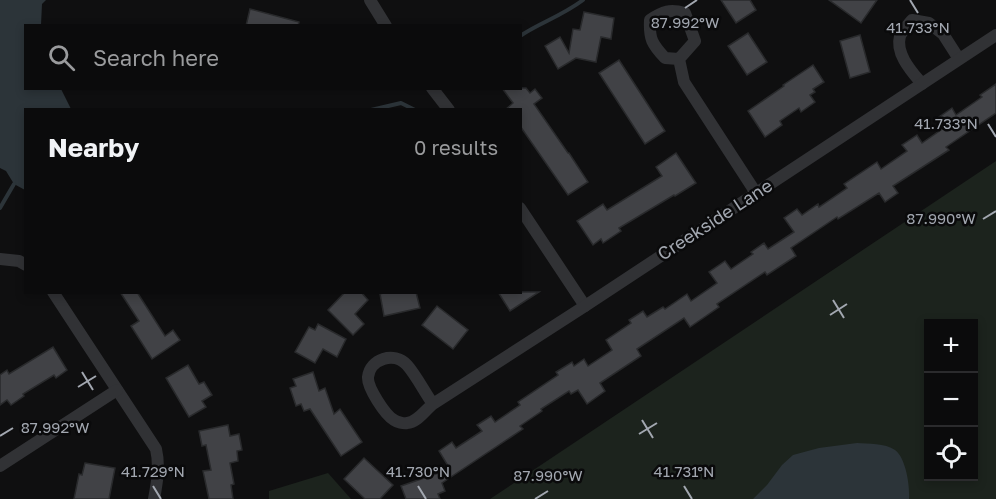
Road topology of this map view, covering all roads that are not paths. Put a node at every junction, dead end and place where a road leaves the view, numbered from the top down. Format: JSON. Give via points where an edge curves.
{"nodes":[{"id":1,"x":370,"y":0,"type":"edge"},
{"id":2,"x":385,"y":24,"type":"edge"},
{"id":3,"x":996,"y":35,"type":"edge"},
{"id":4,"x":680,"y":59,"type":"dead end"},
{"id":5,"x":959,"y":60,"type":"junction"},
{"id":6,"x":922,"y":84,"type":"junction"},
{"id":7,"x":434,"y":90,"type":"edge"},
{"id":8,"x":447,"y":108,"type":"edge"},
{"id":9,"x":756,"y":193,"type":"junction"},
{"id":10,"x":522,"y":211,"type":"edge"},
{"id":11,"x":0,"y":259,"type":"edge"},
{"id":12,"x":24,"y":264,"type":"edge"},
{"id":13,"x":55,"y":294,"type":"edge"},
{"id":14,"x":585,"y":306,"type":"junction"},
{"id":15,"x":117,"y":390,"type":"junction"},
{"id":16,"x":433,"y":404,"type":"junction"},
{"id":17,"x":0,"y":466,"type":"edge"},
{"id":18,"x":154,"y":499,"type":"edge"}],
"edges":[{"from":1,"to":2,"type":"street"},
{"from":3,"to":5,"type":"street","name":"Creekside Lane"},
{"from":4,"to":9,"type":"street","via":[[684,82]]},
{"from":5,"to":6,"type":"street","name":"Creekside Lane"},
{"from":5,"to":6,"type":"street","via":[[943,34],[929,23],[912,20],[900,36],[900,52]]},
{"from":6,"to":9,"type":"street","name":"Creekside Lane"},
{"from":7,"to":8,"type":"street"},
{"from":9,"to":14,"type":"street","name":"Creekside Lane"},
{"from":10,"to":14,"type":"street"},
{"from":11,"to":12,"type":"street"},
{"from":13,"to":15,"type":"street"},
{"from":14,"to":16,"type":"street","name":"Creekside Lane"},
{"from":15,"to":17,"type":"street"},
{"from":15,"to":18,"type":"street","via":[[156,449]]},
{"from":16,"to":16,"type":"street","name":"Creekside Lane","via":[[407,365],[397,358],[379,361],[371,369],[370,388],[396,421],[418,419]]}]}
